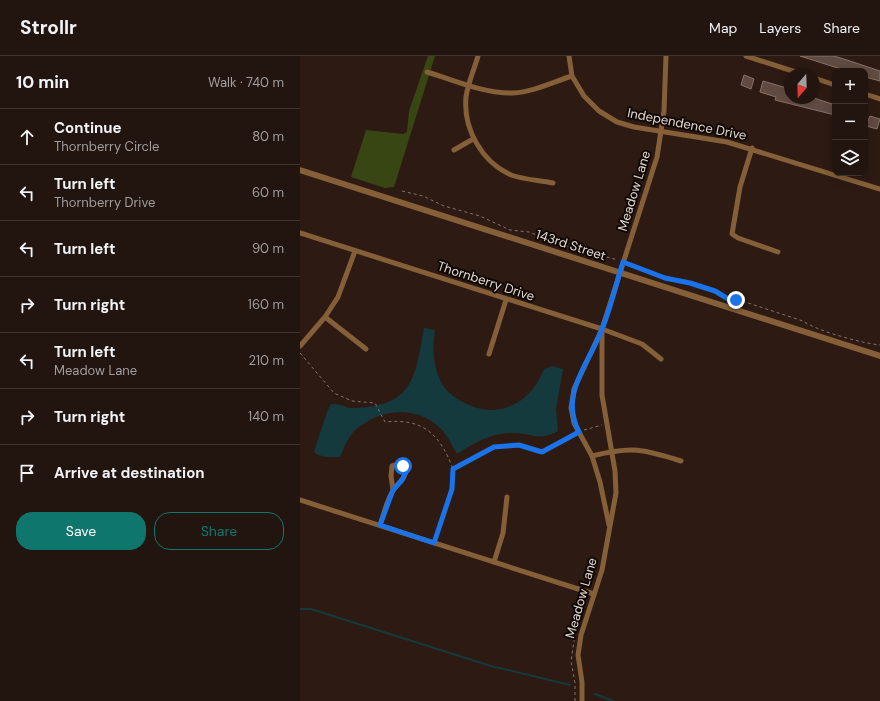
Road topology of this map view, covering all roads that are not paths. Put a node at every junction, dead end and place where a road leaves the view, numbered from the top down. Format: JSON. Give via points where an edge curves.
{"nodes":[{"id":1,"x":478,"y":56,"type":"edge"},
{"id":2,"x":569,"y":56,"type":"edge"},
{"id":3,"x":666,"y":56,"type":"edge"},
{"id":4,"x":746,"y":56,"type":"edge"},
{"id":5,"x":784,"y":68,"type":"edge"},
{"id":6,"x":427,"y":72,"type":"dead end"},
{"id":7,"x":572,"y":76,"type":"junction"},
{"id":8,"x":820,"y":80,"type":"edge"},
{"id":9,"x":832,"y":84,"type":"edge"},
{"id":10,"x":469,"y":85,"type":"junction"},
{"id":11,"x":868,"y":95,"type":"edge"},
{"id":12,"x":880,"y":99,"type":"edge"},
{"id":13,"x":662,"y":131,"type":"junction"},
{"id":14,"x":474,"y":138,"type":"junction"},
{"id":15,"x":752,"y":148,"type":"junction"},
{"id":16,"x":454,"y":150,"type":"dead end"},
{"id":17,"x":300,"y":170,"type":"edge"},
{"id":18,"x":553,"y":183,"type":"dead end"},
{"id":19,"x":880,"y":189,"type":"edge"},
{"id":20,"x":300,"y":233,"type":"edge"},
{"id":21,"x":355,"y":251,"type":"junction"},
{"id":22,"x":778,"y":252,"type":"dead end"},
{"id":23,"x":620,"y":273,"type":"junction"},
{"id":24,"x":506,"y":300,"type":"junction"},
{"id":25,"x":325,"y":317,"type":"junction"},
{"id":26,"x":602,"y":329,"type":"junction"},
{"id":27,"x":300,"y":346,"type":"edge"},
{"id":28,"x":366,"y":349,"type":"dead end"},
{"id":29,"x":489,"y":354,"type":"dead end"},
{"id":30,"x":880,"y":356,"type":"edge"},
{"id":31,"x":661,"y":359,"type":"dead end"},
{"id":32,"x":611,"y":451,"type":"junction"},
{"id":33,"x":592,"y":456,"type":"junction"},
{"id":34,"x":681,"y":461,"type":"dead end"},
{"id":35,"x":393,"y":490,"type":"junction"},
{"id":36,"x":507,"y":497,"type":"dead end"},
{"id":37,"x":300,"y":500,"type":"edge"},
{"id":38,"x":380,"y":525,"type":"junction"},
{"id":39,"x":609,"y":525,"type":"junction"},
{"id":40,"x":494,"y":562,"type":"junction"},
{"id":41,"x":594,"y":594,"type":"junction"},
{"id":42,"x":582,"y":701,"type":"edge"}],
"edges":[{"from":1,"to":10,"type":"street"},
{"from":2,"to":7,"type":"street","name":"Independence Drive"},
{"from":3,"to":13,"type":"street","name":"Meadow Lane"},
{"from":4,"to":5,"type":"street"},
{"from":6,"to":10,"type":"street"},
{"from":7,"to":10,"type":"street","via":[[528,91],[513,93],[496,92]]},
{"from":7,"to":13,"type":"street","name":"Independence Drive","via":[[584,96],[599,111],[617,122]]},
{"from":8,"to":9,"type":"street"},
{"from":10,"to":14,"type":"street","via":[[466,112]]},
{"from":11,"to":12,"type":"street"},
{"from":13,"to":15,"type":"street","name":"Independence Drive","via":[[702,136]]},
{"from":13,"to":23,"type":"street","name":"Meadow Lane"},
{"from":14,"to":16,"type":"street"},
{"from":14,"to":18,"type":"street","via":[[483,153],[495,165],[510,174],[527,180]]},
{"from":15,"to":19,"type":"street","name":"Independence Drive"},
{"from":15,"to":22,"type":"street","via":[[738,193],[732,234]]},
{"from":17,"to":23,"type":"street","name":"143rd Street"},
{"from":20,"to":21,"type":"street","name":"Thornberry Drive"},
{"from":21,"to":24,"type":"street","name":"Thornberry Drive"},
{"from":21,"to":25,"type":"street","via":[[338,297]]},
{"from":23,"to":26,"type":"street","name":"Meadow Lane"},
{"from":23,"to":30,"type":"street","name":"143rd Street"},
{"from":24,"to":26,"type":"street","name":"Thornberry Drive"},
{"from":24,"to":29,"type":"street"},
{"from":25,"to":27,"type":"street"},
{"from":25,"to":28,"type":"street"},
{"from":26,"to":31,"type":"street","name":"Thornberry Drive","via":[[642,344]]},
{"from":26,"to":32,"type":"street","name":"Meadow Lane","via":[[600,371]]},
{"from":26,"to":33,"type":"street","name":"Meadow Lane","via":[[574,388],[571,408],[574,423]]},
{"from":32,"to":33,"type":"street"},
{"from":32,"to":34,"type":"street","via":[[637,449]]},
{"from":32,"to":39,"type":"street","name":"Meadow Lane","via":[[616,493]]},
{"from":33,"to":39,"type":"street","name":"Meadow Lane"},
{"from":35,"to":35,"type":"street","via":[[406,472],[399,464],[392,466],[390,470]]},
{"from":35,"to":38,"type":"street"},
{"from":36,"to":40,"type":"street","via":[[503,533]]},
{"from":37,"to":38,"type":"street"},
{"from":38,"to":40,"type":"street"},
{"from":39,"to":41,"type":"street","name":"Meadow Lane","via":[[602,570]]},
{"from":40,"to":41,"type":"street"},
{"from":41,"to":42,"type":"street","name":"Meadow Lane","via":[[578,654]]}]}
